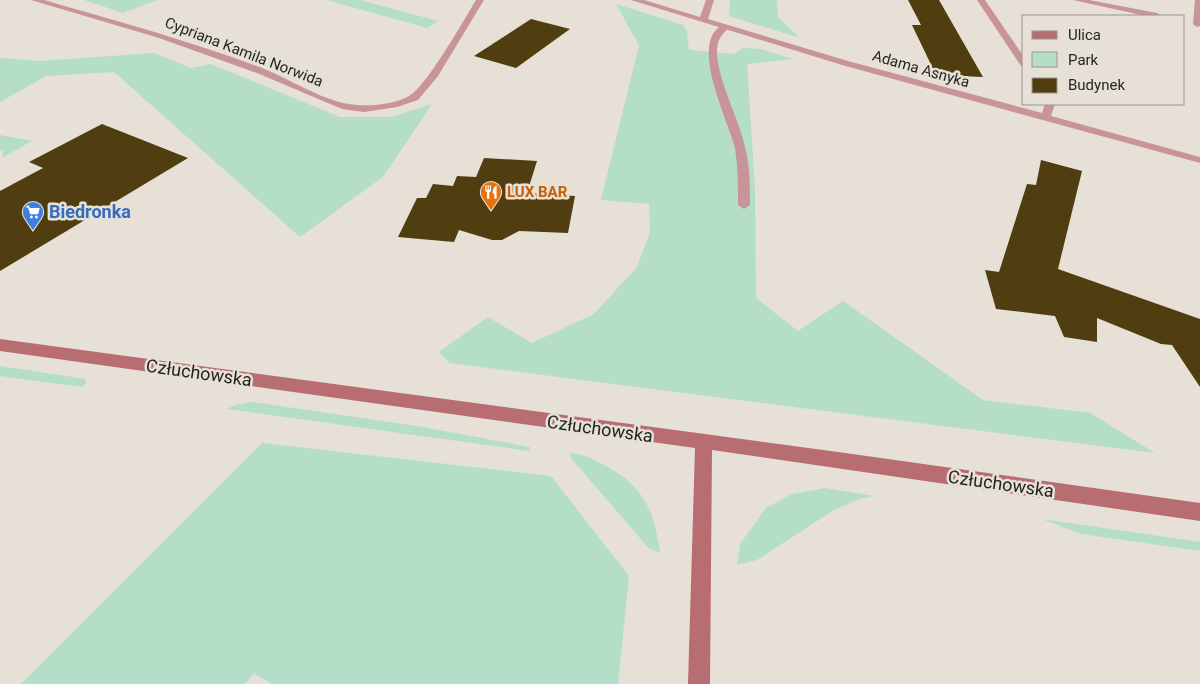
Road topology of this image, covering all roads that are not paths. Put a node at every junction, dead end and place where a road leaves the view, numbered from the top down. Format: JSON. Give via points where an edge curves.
{"nodes":[{"id":1,"x":36,"y":0,"type":"edge"},
{"id":2,"x":480,"y":0,"type":"edge"},
{"id":3,"x":636,"y":0,"type":"edge"},
{"id":4,"x":710,"y":0,"type":"edge"},
{"id":5,"x":981,"y":0,"type":"edge"},
{"id":6,"x":1077,"y":0,"type":"edge"},
{"id":7,"x":1199,"y":0,"type":"edge"},
{"id":8,"x":1152,"y":15,"type":"edge"},
{"id":9,"x":703,"y":20,"type":"junction"},
{"id":10,"x":1196,"y":24,"type":"edge"},
{"id":11,"x":725,"y":27,"type":"junction"},
{"id":12,"x":1022,"y":61,"type":"edge"},
{"id":13,"x":1050,"y":105,"type":"edge"},
{"id":14,"x":1045,"y":119,"type":"junction"},
{"id":15,"x":1200,"y":160,"type":"edge"},
{"id":16,"x":744,"y":204,"type":"dead end"},
{"id":17,"x":0,"y":345,"type":"edge"},
{"id":18,"x":704,"y":443,"type":"junction"},
{"id":19,"x":1200,"y":512,"type":"edge"},
{"id":20,"x":698,"y":684,"type":"edge"}],
"edges":[{"from":1,"to":2,"type":"street","name":"Cypriana Kamila Norwida","via":[[162,36],[260,71],[316,96],[364,109],[414,98],[433,76]]},
{"from":3,"to":9,"type":"street","name":"Adama Asnyka"},
{"from":4,"to":9,"type":"street"},
{"from":5,"to":12,"type":"street"},
{"from":6,"to":8,"type":"street"},
{"from":7,"to":10,"type":"street"},
{"from":9,"to":11,"type":"street","name":"Adama Asnyka"},
{"from":11,"to":14,"type":"street","name":"Adama Asnyka"},
{"from":11,"to":16,"type":"street","via":[[712,48],[744,169]]},
{"from":13,"to":14,"type":"street"},
{"from":14,"to":15,"type":"street","name":"Adama Asnyka"},
{"from":17,"to":18,"type":"main road","name":"Człuchowska"},
{"from":18,"to":19,"type":"main road","name":"Człuchowska"},
{"from":18,"to":20,"type":"main road"}]}
